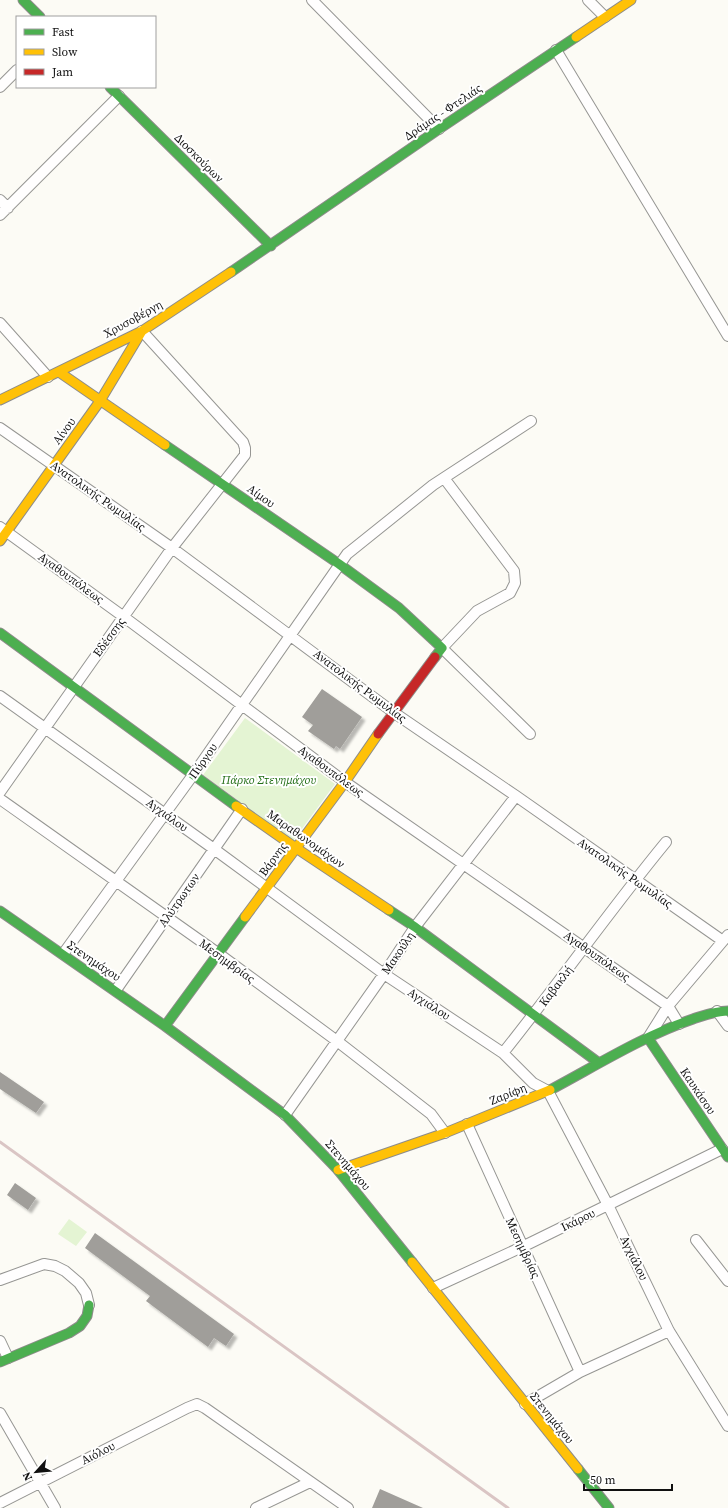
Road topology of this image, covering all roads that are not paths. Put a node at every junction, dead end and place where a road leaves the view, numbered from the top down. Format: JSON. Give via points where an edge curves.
{"nodes":[{"id":1,"x":23,"y":0,"type":"edge"},
{"id":2,"x":312,"y":0,"type":"edge"},
{"id":3,"x":588,"y":0,"type":"edge"},
{"id":4,"x":631,"y":0,"type":"edge"},
{"id":5,"x":39,"y":16,"type":"edge"},
{"id":6,"x":605,"y":18,"type":"junction"},
{"id":7,"x":556,"y":50,"type":"junction"},
{"id":8,"x":16,"y":71,"type":"edge"},
{"id":9,"x":0,"y":88,"type":"edge"},
{"id":10,"x":111,"y":88,"type":"edge"},
{"id":11,"x":119,"y":96,"type":"junction"},
{"id":12,"x":439,"y":129,"type":"junction"},
{"id":13,"x":0,"y":200,"type":"edge"},
{"id":14,"x":8,"y":208,"type":"junction"},
{"id":15,"x":0,"y":215,"type":"edge"},
{"id":16,"x":271,"y":246,"type":"junction"},
{"id":17,"x":0,"y":323,"type":"edge"},
{"id":18,"x":142,"y":331,"type":"junction"},
{"id":19,"x":728,"y":336,"type":"edge"},
{"id":20,"x":59,"y":372,"type":"junction"},
{"id":21,"x":48,"y":377,"type":"junction"},
{"id":22,"x":0,"y":400,"type":"edge"},
{"id":23,"x":100,"y":401,"type":"junction"},
{"id":24,"x":531,"y":421,"type":"dead end"},
{"id":25,"x":0,"y":428,"type":"edge"},
{"id":26,"x":54,"y":465,"type":"junction"},
{"id":27,"x":444,"y":478,"type":"junction"},
{"id":28,"x":221,"y":483,"type":"junction"},
{"id":29,"x":4,"y":529,"type":"edge"},
{"id":30,"x":0,"y":542,"type":"edge"},
{"id":31,"x":172,"y":548,"type":"junction"},
{"id":32,"x":339,"y":564,"type":"junction"},
{"id":33,"x":124,"y":617,"type":"junction"},
{"id":34,"x":0,"y":633,"type":"edge"},
{"id":35,"x":291,"y":635,"type":"junction"},
{"id":36,"x":442,"y":648,"type":"junction"},
{"id":37,"x":74,"y":686,"type":"junction"},
{"id":38,"x":0,"y":696,"type":"edge"},
{"id":39,"x":242,"y":706,"type":"junction"},
{"id":40,"x":393,"y":712,"type":"junction"},
{"id":41,"x":44,"y":728,"type":"junction"},
{"id":42,"x":530,"y":734,"type":"dead end"},
{"id":43,"x":193,"y":775,"type":"junction"},
{"id":44,"x":345,"y":782,"type":"junction"},
{"id":45,"x":0,"y":792,"type":"edge"},
{"id":46,"x":516,"y":796,"type":"junction"},
{"id":47,"x":0,"y":799,"type":"edge"},
{"id":48,"x":242,"y":809,"type":"junction"},
{"id":49,"x":165,"y":813,"type":"junction"},
{"id":50,"x":666,"y":842,"type":"dead end"},
{"id":51,"x":296,"y":848,"type":"junction"},
{"id":52,"x":214,"y":849,"type":"junction"},
{"id":53,"x":464,"y":864,"type":"junction"},
{"id":54,"x":635,"y":880,"type":"junction"},
{"id":55,"x":116,"y":882,"type":"junction"},
{"id":56,"x":267,"y":888,"type":"junction"},
{"id":57,"x":0,"y":911,"type":"edge"},
{"id":58,"x":167,"y":918,"type":"junction"},
{"id":59,"x":415,"y":927,"type":"junction"},
{"id":60,"x":725,"y":938,"type":"edge"},
{"id":61,"x":584,"y":948,"type":"junction"},
{"id":62,"x":63,"y":954,"type":"junction"},
{"id":63,"x":219,"y":954,"type":"junction"},
{"id":64,"x":384,"y":974,"type":"junction"},
{"id":65,"x":116,"y":990,"type":"junction"},
{"id":66,"x":668,"y":1006,"type":"junction"},
{"id":67,"x":717,"y":1011,"type":"junction"},
{"id":68,"x":728,"y":1011,"type":"edge"},
{"id":69,"x":534,"y":1014,"type":"junction"},
{"id":70,"x":679,"y":1024,"type":"junction"},
{"id":71,"x":166,"y":1026,"type":"junction"},
{"id":72,"x":728,"y":1026,"type":"edge"},
{"id":73,"x":648,"y":1038,"type":"junction"},
{"id":74,"x":337,"y":1041,"type":"junction"},
{"id":75,"x":503,"y":1053,"type":"junction"},
{"id":76,"x":599,"y":1063,"type":"junction"},
{"id":77,"x":548,"y":1091,"type":"junction"},
{"id":78,"x":285,"y":1115,"type":"junction"},
{"id":79,"x":467,"y":1124,"type":"junction"},
{"id":80,"x":445,"y":1133,"type":"junction"},
{"id":81,"x":725,"y":1153,"type":"edge"},
{"id":82,"x":338,"y":1170,"type":"junction"},
{"id":83,"x":608,"y":1205,"type":"junction"},
{"id":84,"x":696,"y":1240,"type":"dead end"},
{"id":85,"x":522,"y":1247,"type":"junction"},
{"id":86,"x":0,"y":1280,"type":"edge"},
{"id":87,"x":728,"y":1281,"type":"edge"},
{"id":88,"x":433,"y":1288,"type":"junction"},
{"id":89,"x":89,"y":1305,"type":"joint"},
{"id":90,"x":669,"y":1331,"type":"junction"},
{"id":91,"x":0,"y":1341,"type":"edge"},
{"id":92,"x":4,"y":1360,"type":"edge"},
{"id":93,"x":580,"y":1372,"type":"junction"},
{"id":94,"x":525,"y":1404,"type":"junction"},
{"id":95,"x":0,"y":1413,"type":"edge"},
{"id":96,"x":728,"y":1426,"type":"edge"},
{"id":97,"x":310,"y":1482,"type":"junction"},
{"id":98,"x":41,"y":1483,"type":"junction"},
{"id":99,"x":0,"y":1503,"type":"edge"},
{"id":100,"x":55,"y":1508,"type":"edge"},
{"id":101,"x":256,"y":1508,"type":"edge"},
{"id":102,"x":348,"y":1508,"type":"edge"},
{"id":103,"x":609,"y":1508,"type":"edge"}],
"edges":[{"from":1,"to":5,"type":"street"},
{"from":2,"to":12,"type":"street"},
{"from":3,"to":6,"type":"street"},
{"from":4,"to":6,"type":"street","name":"Δράμας - Φτελιάς"},
{"from":6,"to":7,"type":"street","name":"Δράμας - Φτελιάς"},
{"from":7,"to":12,"type":"street","name":"Δράμας - Φτελιάς"},
{"from":7,"to":19,"type":"street"},
{"from":8,"to":9,"type":"street"},
{"from":10,"to":11,"type":"street","name":"Διοσκούρων"},
{"from":11,"to":14,"type":"street"},
{"from":11,"to":16,"type":"street","name":"Διοσκούρων"},
{"from":12,"to":16,"type":"street","name":"Δράμας - Φτελιάς"},
{"from":13,"to":14,"type":"street"},
{"from":14,"to":15,"type":"street"},
{"from":16,"to":18,"type":"street","name":"Χρυσοβέργη"},
{"from":17,"to":21,"type":"street"},
{"from":18,"to":20,"type":"street","name":"Χρυσοβέργη"},
{"from":18,"to":23,"type":"street","name":"Αίνου"},
{"from":18,"to":28,"type":"street","name":"Εδέσσης","via":[[244,445],[243,458]]},
{"from":20,"to":21,"type":"street","name":"Χρυσοβέργη"},
{"from":20,"to":23,"type":"street","name":"Αίμου"},
{"from":21,"to":22,"type":"street","name":"Χρυσοβέργη"},
{"from":23,"to":26,"type":"street","name":"Αίνου"},
{"from":23,"to":28,"type":"street","name":"Αίμου"},
{"from":24,"to":27,"type":"street","name":"Πύργου"},
{"from":25,"to":26,"type":"street","name":"Ανατολικής Ρωμυλίας"},
{"from":26,"to":29,"type":"street","name":"Αίνου"},
{"from":26,"to":31,"type":"street","name":"Ανατολικής Ρωμυλίας"},
{"from":27,"to":32,"type":"street","name":"Πύργου","via":[[347,554]]},
{"from":27,"to":36,"type":"street","via":[[514,571],[515,583],[510,593],[477,611]]},
{"from":28,"to":31,"type":"street","name":"Εδέσσης"},
{"from":28,"to":32,"type":"street","name":"Αίμου"},
{"from":29,"to":30,"type":"street","name":"Αίνου"},
{"from":29,"to":33,"type":"street","name":"Αγαθουπόλεως"},
{"from":31,"to":33,"type":"street","name":"Εδέσσης"},
{"from":31,"to":35,"type":"street","name":"Ανατολικής Ρωμυλίας"},
{"from":32,"to":35,"type":"street","name":"Πύργου"},
{"from":32,"to":36,"type":"street","name":"Αίμου","via":[[399,608]]},
{"from":33,"to":37,"type":"street","name":"Εδέσσης"},
{"from":33,"to":39,"type":"street","name":"Αγαθουπόλεως"},
{"from":34,"to":37,"type":"street","name":"Μαραθωνομάχων"},
{"from":35,"to":39,"type":"street","name":"Πύργου"},
{"from":35,"to":40,"type":"street","name":"Ανατολικής Ρωμυλίας"},
{"from":36,"to":40,"type":"street","name":"Βάρνης"},
{"from":36,"to":42,"type":"street"},
{"from":37,"to":41,"type":"street","name":"Εδέσσης"},
{"from":37,"to":43,"type":"street","name":"Μαραθωνομάχων"},
{"from":38,"to":41,"type":"street","name":"Αγχιάλου"},
{"from":39,"to":43,"type":"street","name":"Πύργου"},
{"from":39,"to":44,"type":"street","name":"Αγαθουπόλεως"},
{"from":40,"to":44,"type":"street","name":"Βάρνης"},
{"from":40,"to":46,"type":"street","name":"Ανατολικής Ρωμυλίας"},
{"from":41,"to":45,"type":"street","name":"Εδέσσης"},
{"from":41,"to":49,"type":"street","name":"Αγχιάλου"},
{"from":43,"to":48,"type":"street","name":"Μαραθωνομάχων"},
{"from":43,"to":49,"type":"street","name":"Πύργου"},
{"from":44,"to":51,"type":"street","name":"Βάρνης"},
{"from":44,"to":53,"type":"street","name":"Αγαθουπόλεως"},
{"from":46,"to":53,"type":"street","name":"Μακούλη"},
{"from":46,"to":54,"type":"street","name":"Ανατολικής Ρωμυλίας"},
{"from":47,"to":55,"type":"street","name":"Μεσημβρίας"},
{"from":48,"to":51,"type":"street","name":"Μαραθωνομάχων"},
{"from":48,"to":52,"type":"street","name":"Αλύτρωτων"},
{"from":49,"to":52,"type":"street","name":"Αγχιάλου"},
{"from":49,"to":55,"type":"street","name":"Πύργου"},
{"from":50,"to":54,"type":"street","name":"Καβακλή"},
{"from":51,"to":56,"type":"street","name":"Βάρνης"},
{"from":51,"to":59,"type":"street","name":"Μαραθωνομάχων"},
{"from":52,"to":56,"type":"street","name":"Αγχιάλου"},
{"from":52,"to":58,"type":"street","name":"Αλύτρωτων"},
{"from":53,"to":59,"type":"street","name":"Μακούλη"},
{"from":53,"to":61,"type":"street","name":"Αγαθουπόλεως"},
{"from":54,"to":60,"type":"street","name":"Ανατολικής Ρωμυλίας"},
{"from":54,"to":61,"type":"street","name":"Καβακλή"},
{"from":55,"to":58,"type":"street","name":"Μεσημβρίας"},
{"from":55,"to":62,"type":"street","name":"Πύργου"},
{"from":56,"to":63,"type":"street","name":"Βάρνης"},
{"from":56,"to":64,"type":"street","name":"Αγχιάλου"},
{"from":57,"to":62,"type":"street","name":"Στενημάχου"},
{"from":58,"to":63,"type":"street","name":"Μεσημβρίας"},
{"from":58,"to":65,"type":"street","name":"Αλύτρωτων"},
{"from":59,"to":64,"type":"street","name":"Μακούλη"},
{"from":59,"to":69,"type":"street","name":"Μαραθωνομάχων"},
{"from":60,"to":66,"type":"street"},
{"from":61,"to":66,"type":"street","name":"Αγαθουπόλεως"},
{"from":61,"to":69,"type":"street","name":"Καβακλή"},
{"from":62,"to":65,"type":"street","name":"Στενημάχου"},
{"from":63,"to":71,"type":"street","name":"Βάρνης"},
{"from":63,"to":74,"type":"street","name":"Μεσημβρίας"},
{"from":64,"to":74,"type":"street","name":"Μακούλη"},
{"from":64,"to":75,"type":"street","name":"Αγχιάλου"},
{"from":65,"to":71,"type":"street","name":"Στενημάχου"},
{"from":66,"to":70,"type":"street"},
{"from":66,"to":73,"type":"street"},
{"from":67,"to":68,"type":"street","name":"Ζαρίφη"},
{"from":67,"to":70,"type":"street","name":"Ζαρίφη"},
{"from":67,"to":72,"type":"street"},
{"from":69,"to":75,"type":"street","name":"Καβακλή"},
{"from":69,"to":76,"type":"street","name":"Μαραθωνομάχων"},
{"from":70,"to":73,"type":"street","name":"Ζαρίφη"},
{"from":71,"to":78,"type":"street","name":"Στενημάχου"},
{"from":73,"to":76,"type":"street","name":"Ζαρίφη"},
{"from":73,"to":81,"type":"street","name":"Καυκάσου"},
{"from":74,"to":78,"type":"street","name":"Μακούλη"},
{"from":74,"to":80,"type":"street","name":"Μεσημβρίας","via":[[431,1114]]},
{"from":75,"to":77,"type":"street","name":"Αγχιάλου","via":[[533,1083]]},
{"from":76,"to":77,"type":"street","name":"Ζαρίφη"},
{"from":77,"to":79,"type":"street","name":"Ζαρίφη"},
{"from":77,"to":83,"type":"street","name":"Αγχιάλου"},
{"from":78,"to":82,"type":"street","name":"Στενημάχου"},
{"from":79,"to":80,"type":"street","name":"Ζαρίφη"},
{"from":79,"to":85,"type":"street","name":"Μεσημβρίας"},
{"from":80,"to":82,"type":"street","name":"Ζαρίφη"},
{"from":81,"to":83,"type":"street","name":"Ικάρου"},
{"from":82,"to":88,"type":"street","name":"Στενημάχου"},
{"from":83,"to":85,"type":"street","name":"Ικάρου"},
{"from":83,"to":90,"type":"street","name":"Αγχιάλου"},
{"from":84,"to":87,"type":"street"},
{"from":85,"to":88,"type":"street","name":"Ικάρου"},
{"from":85,"to":93,"type":"street","name":"Μεσημβρίας"},
{"from":86,"to":89,"type":"street","via":[[44,1264],[55,1266],[79,1283],[86,1293]]},
{"from":88,"to":94,"type":"street","name":"Στενημάχου"},
{"from":89,"to":92,"type":"street","via":[[87,1316],[80,1326]]},
{"from":90,"to":93,"type":"street"},
{"from":90,"to":96,"type":"street","name":"Αγχιάλου"},
{"from":91,"to":92,"type":"street"},
{"from":93,"to":94,"type":"street"},
{"from":94,"to":103,"type":"street","name":"Στενημάχου"},
{"from":95,"to":98,"type":"street"},
{"from":97,"to":98,"type":"street","name":"Αιόλου","via":[[196,1404]]},
{"from":97,"to":101,"type":"street"},
{"from":97,"to":102,"type":"street"},
{"from":98,"to":99,"type":"street","name":"Αιόλου"},
{"from":98,"to":100,"type":"street"}]}
